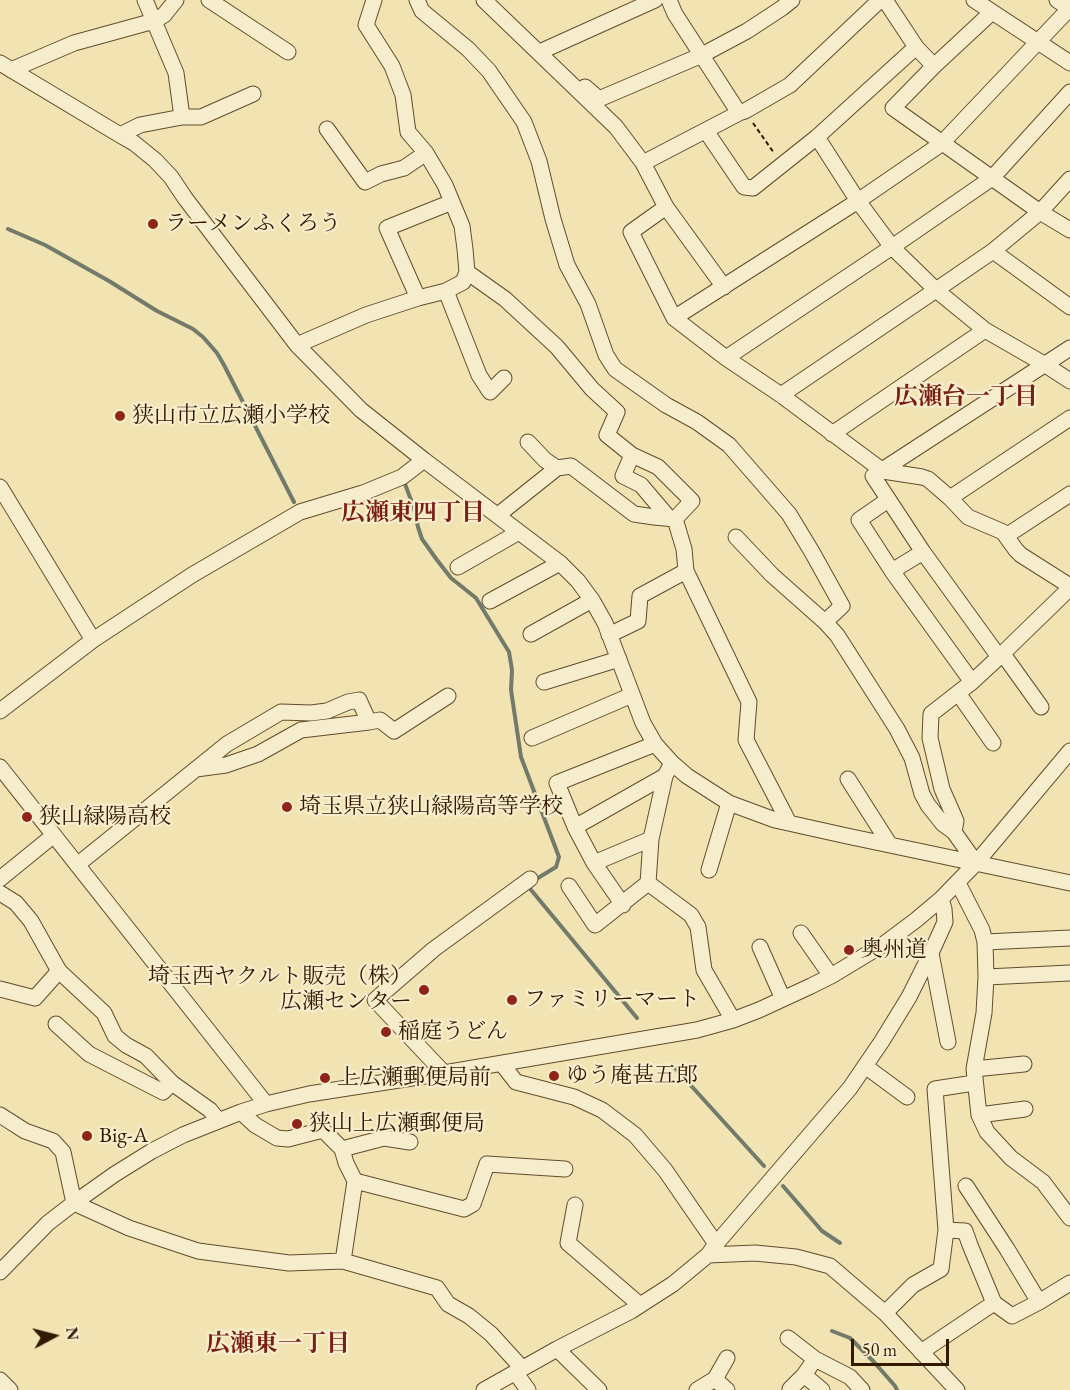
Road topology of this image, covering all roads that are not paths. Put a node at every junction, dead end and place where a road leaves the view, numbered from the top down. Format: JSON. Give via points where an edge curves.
{"nodes":[{"id":1,"x":145,"y":0,"type":"edge"},
{"id":2,"x":176,"y":0,"type":"edge"},
{"id":3,"x":209,"y":0,"type":"edge"},
{"id":4,"x":374,"y":0,"type":"edge"},
{"id":5,"x":417,"y":0,"type":"edge"},
{"id":6,"x":484,"y":0,"type":"edge"},
{"id":7,"x":498,"y":0,"type":"edge"},
{"id":8,"x":655,"y":0,"type":"edge"},
{"id":9,"x":669,"y":0,"type":"edge"},
{"id":10,"x":792,"y":0,"type":"edge"},
{"id":11,"x":880,"y":0,"type":"edge"},
{"id":12,"x":885,"y":0,"type":"edge"},
{"id":13,"x":974,"y":0,"type":"edge"},
{"id":14,"x":1057,"y":0,"type":"edge"},
{"id":15,"x":1070,"y":8,"type":"edge"},
{"id":16,"x":993,"y":12,"type":"junction"},
{"id":17,"x":154,"y":21,"type":"junction"},
{"id":18,"x":1038,"y":42,"type":"junction"},
{"id":19,"x":916,"y":47,"type":"junction"},
{"id":20,"x":544,"y":50,"type":"junction"},
{"id":21,"x":288,"y":52,"type":"dead end"},
{"id":22,"x":702,"y":55,"type":"junction"},
{"id":23,"x":1070,"y":63,"type":"edge"},
{"id":24,"x":934,"y":66,"type":"junction"},
{"id":25,"x":5,"y":67,"type":"edge"},
{"id":26,"x":1070,"y":92,"type":"edge"},
{"id":27,"x":253,"y":94,"type":"dead end"},
{"id":28,"x":739,"y":113,"type":"junction"},
{"id":29,"x":182,"y":117,"type":"junction"},
{"id":30,"x":327,"y":129,"type":"dead end"},
{"id":31,"x":706,"y":131,"type":"junction"},
{"id":32,"x":120,"y":135,"type":"junction"},
{"id":33,"x":817,"y":137,"type":"junction"},
{"id":34,"x":941,"y":144,"type":"junction"},
{"id":35,"x":426,"y":153,"type":"junction"},
{"id":36,"x":643,"y":163,"type":"junction"},
{"id":37,"x":992,"y":178,"type":"junction"},
{"id":38,"x":1070,"y":179,"type":"edge"},
{"id":39,"x":858,"y":201,"type":"junction"},
{"id":40,"x":452,"y":202,"type":"junction"},
{"id":41,"x":666,"y":207,"type":"junction"},
{"id":42,"x":1040,"y":212,"type":"junction"},
{"id":43,"x":1070,"y":230,"type":"edge"},
{"id":44,"x":892,"y":246,"type":"junction"},
{"id":45,"x":993,"y":251,"type":"junction"},
{"id":46,"x":467,"y":272,"type":"junction"},
{"id":47,"x":724,"y":287,"type":"junction"},
{"id":48,"x":936,"y":290,"type":"junction"},
{"id":49,"x":446,"y":291,"type":"junction"},
{"id":50,"x":418,"y":298,"type":"junction"},
{"id":51,"x":1070,"y":307,"type":"edge"},
{"id":52,"x":674,"y":318,"type":"junction"},
{"id":53,"x":985,"y":330,"type":"junction"},
{"id":54,"x":297,"y":345,"type":"junction"},
{"id":55,"x":1070,"y":348,"type":"edge"},
{"id":56,"x":726,"y":358,"type":"junction"},
{"id":57,"x":1044,"y":364,"type":"junction"},
{"id":58,"x":504,"y":378,"type":"dead end"},
{"id":59,"x":1070,"y":381,"type":"edge"},
{"id":60,"x":781,"y":395,"type":"junction"},
{"id":61,"x":1070,"y":418,"type":"edge"},
{"id":62,"x":832,"y":434,"type":"junction"},
{"id":63,"x":528,"y":442,"type":"dead end"},
{"id":64,"x":632,"y":456,"type":"junction"},
{"id":65,"x":424,"y":460,"type":"junction"},
{"id":66,"x":557,"y":468,"type":"junction"},
{"id":67,"x":883,"y":471,"type":"junction"},
{"id":68,"x":0,"y":487,"type":"edge"},
{"id":69,"x":1070,"y":494,"type":"edge"},
{"id":70,"x":950,"y":498,"type":"junction"},
{"id":71,"x":888,"y":500,"type":"junction"},
{"id":72,"x":498,"y":515,"type":"junction"},
{"id":73,"x":672,"y":518,"type":"junction"},
{"id":74,"x":519,"y":532,"type":"junction"},
{"id":75,"x":1006,"y":536,"type":"junction"},
{"id":76,"x":736,"y":537,"type":"dead end"},
{"id":77,"x":923,"y":552,"type":"junction"},
{"id":78,"x":560,"y":563,"type":"junction"},
{"id":79,"x":458,"y":567,"type":"dead end"},
{"id":80,"x":686,"y":571,"type":"junction"},
{"id":81,"x":892,"y":571,"type":"junction"},
{"id":82,"x":1070,"y":587,"type":"edge"},
{"id":83,"x":490,"y":600,"type":"dead end"},
{"id":84,"x":592,"y":600,"type":"junction"},
{"id":85,"x":825,"y":622,"type":"junction"},
{"id":86,"x":531,"y":634,"type":"dead end"},
{"id":87,"x":609,"y":635,"type":"junction"},
{"id":88,"x":93,"y":640,"type":"junction"},
{"id":89,"x":1001,"y":655,"type":"junction"},
{"id":90,"x":618,"y":659,"type":"junction"},
{"id":91,"x":544,"y":682,"type":"dead end"},
{"id":92,"x":972,"y":682,"type":"junction"},
{"id":93,"x":958,"y":693,"type":"junction"},
{"id":94,"x":632,"y":695,"type":"junction"},
{"id":95,"x":448,"y":696,"type":"dead end"},
{"id":96,"x":1041,"y":707,"type":"dead end"},
{"id":97,"x":0,"y":711,"type":"edge"},
{"id":98,"x":369,"y":722,"type":"junction"},
{"id":99,"x":532,"y":738,"type":"dead end"},
{"id":100,"x":993,"y":743,"type":"dead end"},
{"id":101,"x":655,"y":744,"type":"junction"},
{"id":102,"x":1067,"y":761,"type":"edge"},
{"id":103,"x":0,"y":767,"type":"edge"},
{"id":104,"x":196,"y":769,"type":"junction"},
{"id":105,"x":669,"y":769,"type":"junction"},
{"id":106,"x":848,"y":778,"type":"dead end"},
{"id":107,"x":729,"y":803,"type":"junction"},
{"id":108,"x":789,"y":823,"type":"junction"},
{"id":109,"x":575,"y":827,"type":"junction"},
{"id":110,"x":954,"y":832,"type":"junction"},
{"id":111,"x":54,"y":835,"type":"junction"},
{"id":112,"x":651,"y":840,"type":"junction"},
{"id":113,"x":890,"y":845,"type":"junction"},
{"id":114,"x":594,"y":863,"type":"junction"},
{"id":115,"x":975,"y":863,"type":"junction"},
{"id":116,"x":77,"y":865,"type":"junction"},
{"id":117,"x":709,"y":870,"type":"dead end"},
{"id":118,"x":0,"y":879,"type":"edge"},
{"id":119,"x":530,"y":879,"type":"dead end"},
{"id":120,"x":648,"y":883,"type":"junction"},
{"id":121,"x":957,"y":883,"type":"junction"},
{"id":122,"x":1070,"y":883,"type":"edge"},
{"id":123,"x":569,"y":886,"type":"dead end"},
{"id":124,"x":0,"y":893,"type":"edge"},
{"id":125,"x":941,"y":899,"type":"junction"},
{"id":126,"x":623,"y":905,"type":"junction"},
{"id":127,"x":801,"y":933,"type":"dead end"},
{"id":128,"x":1070,"y":938,"type":"edge"},
{"id":129,"x":985,"y":942,"type":"junction"},
{"id":130,"x":760,"y":948,"type":"dead end"},
{"id":131,"x":931,"y":953,"type":"junction"},
{"id":132,"x":59,"y":971,"type":"junction"},
{"id":133,"x":1070,"y":973,"type":"edge"},
{"id":134,"x":831,"y":976,"type":"junction"},
{"id":135,"x":986,"y":977,"type":"junction"},
{"id":136,"x":0,"y":989,"type":"edge"},
{"id":137,"x":783,"y":999,"type":"junction"},
{"id":138,"x":733,"y":1020,"type":"junction"},
{"id":139,"x":56,"y":1023,"type":"dead end"},
{"id":140,"x":948,"y":1042,"type":"dead end"},
{"id":141,"x":502,"y":1064,"type":"junction"},
{"id":142,"x":1024,"y":1064,"type":"dead end"},
{"id":143,"x":865,"y":1066,"type":"junction"},
{"id":144,"x":444,"y":1073,"type":"junction"},
{"id":145,"x":974,"y":1076,"type":"junction"},
{"id":146,"x":172,"y":1083,"type":"junction"},
{"id":147,"x":907,"y":1097,"type":"dead end"},
{"id":148,"x":266,"y":1104,"type":"junction"},
{"id":149,"x":1025,"y":1109,"type":"dead end"},
{"id":150,"x":241,"y":1112,"type":"junction"},
{"id":151,"x":0,"y":1114,"type":"edge"},
{"id":152,"x":979,"y":1115,"type":"junction"},
{"id":153,"x":218,"y":1120,"type":"junction"},
{"id":154,"x":410,"y":1142,"type":"dead end"},
{"id":155,"x":342,"y":1149,"type":"junction"},
{"id":156,"x":565,"y":1168,"type":"dead end"},
{"id":157,"x":355,"y":1181,"type":"junction"},
{"id":158,"x":966,"y":1186,"type":"dead end"},
{"id":159,"x":74,"y":1203,"type":"junction"},
{"id":160,"x":576,"y":1205,"type":"dead end"},
{"id":161,"x":1070,"y":1218,"type":"edge"},
{"id":162,"x":946,"y":1230,"type":"junction"},
{"id":163,"x":712,"y":1249,"type":"junction"},
{"id":164,"x":343,"y":1261,"type":"junction"},
{"id":165,"x":0,"y":1271,"type":"edge"},
{"id":166,"x":1070,"y":1283,"type":"edge"},
{"id":167,"x":1039,"y":1302,"type":"junction"},
{"id":168,"x":994,"y":1303,"type":"junction"},
{"id":169,"x":640,"y":1305,"type":"junction"},
{"id":170,"x":885,"y":1313,"type":"junction"},
{"id":171,"x":788,"y":1338,"type":"dead end"},
{"id":172,"x":557,"y":1349,"type":"junction"},
{"id":173,"x":921,"y":1352,"type":"junction"},
{"id":174,"x":727,"y":1358,"type":"dead end"},
{"id":175,"x":815,"y":1359,"type":"junction"},
{"id":176,"x":518,"y":1370,"type":"junction"},
{"id":177,"x":804,"y":1375,"type":"junction"},
{"id":178,"x":715,"y":1379,"type":"junction"},
{"id":179,"x":0,"y":1380,"type":"edge"},
{"id":180,"x":790,"y":1389,"type":"edge"},
{"id":181,"x":10,"y":1390,"type":"edge"},
{"id":182,"x":484,"y":1390,"type":"edge"},
{"id":183,"x":528,"y":1390,"type":"edge"},
{"id":184,"x":599,"y":1390,"type":"edge"},
{"id":185,"x":698,"y":1390,"type":"edge"},
{"id":186,"x":728,"y":1390,"type":"edge"},
{"id":187,"x":822,"y":1390,"type":"edge"},
{"id":188,"x":862,"y":1390,"type":"edge"},
{"id":189,"x":957,"y":1390,"type":"edge"}],
"edges":[{"from":1,"to":17,"type":"street"},
{"from":2,"to":17,"type":"street"},
{"from":3,"to":21,"type":"street"},
{"from":4,"to":35,"type":"street","via":[[366,25],[392,66],[403,95],[408,132]]},
{"from":5,"to":85,"type":"street","via":[[422,11],[489,71],[524,122],[539,161],[567,264],[615,369],[729,445],[789,514],[842,606]]},
{"from":6,"to":36,"type":"street","via":[[616,127]]},
{"from":7,"to":20,"type":"street"},
{"from":8,"to":20,"type":"street"},
{"from":9,"to":22,"type":"street"},
{"from":10,"to":22,"type":"street"},
{"from":11,"to":28,"type":"street","via":[[790,85]]},
{"from":12,"to":19,"type":"street"},
{"from":13,"to":16,"type":"street"},
{"from":14,"to":15,"type":"street"},
{"from":15,"to":18,"type":"street"},
{"from":16,"to":18,"type":"street"},
{"from":16,"to":24,"type":"street"},
{"from":17,"to":25,"type":"street"},
{"from":17,"to":29,"type":"street","via":[[176,73]]},
{"from":18,"to":23,"type":"street"},
{"from":18,"to":34,"type":"street"},
{"from":19,"to":24,"type":"street"},
{"from":19,"to":33,"type":"street"},
{"from":20,"to":22,"type":"street","via":[[598,99]]},
{"from":22,"to":28,"type":"street"},
{"from":24,"to":34,"type":"street","via":[[892,108]]},
{"from":25,"to":32,"type":"street"},
{"from":26,"to":37,"type":"street"},
{"from":27,"to":29,"type":"street","via":[[201,117]]},
{"from":28,"to":31,"type":"street"},
{"from":29,"to":32,"type":"street","via":[[140,125]]},
{"from":30,"to":35,"type":"street","via":[[365,182],[404,168]]},
{"from":31,"to":33,"type":"street","via":[[744,187],[753,188]]},
{"from":31,"to":36,"type":"street"},
{"from":32,"to":54,"type":"street","via":[[171,177]]},
{"from":33,"to":39,"type":"street"},
{"from":34,"to":37,"type":"street"},
{"from":34,"to":39,"type":"street"},
{"from":35,"to":40,"type":"street"},
{"from":36,"to":41,"type":"street"},
{"from":37,"to":42,"type":"street"},
{"from":37,"to":44,"type":"street"},
{"from":38,"to":42,"type":"street"},
{"from":39,"to":44,"type":"street"},
{"from":39,"to":47,"type":"street"},
{"from":40,"to":46,"type":"street","via":[[462,226]]},
{"from":40,"to":50,"type":"street","via":[[387,228]]},
{"from":41,"to":47,"type":"street"},
{"from":41,"to":52,"type":"street","via":[[631,232]]},
{"from":42,"to":43,"type":"street"},
{"from":42,"to":45,"type":"street"},
{"from":44,"to":48,"type":"street"},
{"from":44,"to":56,"type":"street"},
{"from":45,"to":48,"type":"street"},
{"from":45,"to":51,"type":"street"},
{"from":46,"to":49,"type":"street","via":[[463,282]]},
{"from":46,"to":64,"type":"street","via":[[505,299],[617,412],[608,435]]},
{"from":47,"to":52,"type":"street"},
{"from":48,"to":53,"type":"street"},
{"from":48,"to":60,"type":"street"},
{"from":49,"to":50,"type":"street"},
{"from":49,"to":58,"type":"street","via":[[479,375],[490,392]]},
{"from":50,"to":54,"type":"street"},
{"from":52,"to":56,"type":"street"},
{"from":53,"to":57,"type":"street"},
{"from":53,"to":62,"type":"street"},
{"from":54,"to":65,"type":"street","via":[[361,410]]},
{"from":55,"to":57,"type":"street"},
{"from":56,"to":60,"type":"street"},
{"from":57,"to":59,"type":"street"},
{"from":57,"to":67,"type":"street"},
{"from":60,"to":62,"type":"street"},
{"from":61,"to":70,"type":"street"},
{"from":62,"to":67,"type":"street"},
{"from":63,"to":66,"type":"street"},
{"from":64,"to":73,"type":"street","via":[[622,476],[640,485]]},
{"from":64,"to":73,"type":"street","via":[[658,467],[692,501]]},
{"from":65,"to":72,"type":"street"},
{"from":65,"to":88,"type":"street","via":[[402,477],[300,512],[192,575]]},
{"from":66,"to":72,"type":"street"},
{"from":66,"to":73,"type":"street","via":[[571,466],[634,514]]},
{"from":67,"to":70,"type":"street","via":[[928,479]]},
{"from":67,"to":71,"type":"street","via":[[873,477]]},
{"from":68,"to":88,"type":"street"},
{"from":69,"to":75,"type":"street"},
{"from":70,"to":75,"type":"street","via":[[968,517]]},
{"from":71,"to":77,"type":"street"},
{"from":71,"to":81,"type":"street","via":[[859,520]]},
{"from":72,"to":74,"type":"street"},
{"from":73,"to":80,"type":"street","via":[[684,549]]},
{"from":74,"to":78,"type":"street"},
{"from":74,"to":79,"type":"street"},
{"from":75,"to":82,"type":"street","via":[[1022,555]]},
{"from":76,"to":85,"type":"street"},
{"from":77,"to":81,"type":"street"},
{"from":77,"to":89,"type":"street"},
{"from":78,"to":83,"type":"street"},
{"from":78,"to":84,"type":"street"},
{"from":80,"to":87,"type":"street","via":[[640,596],[638,621]]},
{"from":80,"to":108,"type":"street","via":[[749,702],[746,740]]},
{"from":81,"to":92,"type":"street"},
{"from":82,"to":89,"type":"street"},
{"from":84,"to":86,"type":"street"},
{"from":84,"to":87,"type":"street"},
{"from":85,"to":110,"type":"street","via":[[897,729],[928,805]]},
{"from":87,"to":90,"type":"street"},
{"from":88,"to":97,"type":"street"},
{"from":89,"to":92,"type":"street"},
{"from":89,"to":96,"type":"street"},
{"from":90,"to":91,"type":"street"},
{"from":90,"to":94,"type":"street"},
{"from":92,"to":93,"type":"street"},
{"from":93,"to":100,"type":"street"},
{"from":93,"to":110,"type":"street","via":[[931,714],[930,738],[942,789],[956,821]]},
{"from":94,"to":99,"type":"street"},
{"from":94,"to":101,"type":"street"},
{"from":95,"to":98,"type":"street","via":[[394,731],[380,720]]},
{"from":98,"to":104,"type":"street","via":[[301,730],[258,754],[226,765]]},
{"from":98,"to":104,"type":"street","via":[[359,700],[327,711],[281,712],[227,744]]},
{"from":101,"to":105,"type":"street"},
{"from":101,"to":109,"type":"street","via":[[558,783]]},
{"from":102,"to":115,"type":"street"},
{"from":103,"to":111,"type":"street"},
{"from":104,"to":116,"type":"street"},
{"from":105,"to":107,"type":"street"},
{"from":105,"to":109,"type":"street"},
{"from":105,"to":112,"type":"street"},
{"from":106,"to":113,"type":"street"},
{"from":107,"to":108,"type":"street"},
{"from":107,"to":117,"type":"street"},
{"from":108,"to":113,"type":"street"},
{"from":109,"to":114,"type":"street"},
{"from":110,"to":115,"type":"street"},
{"from":111,"to":116,"type":"street"},
{"from":111,"to":118,"type":"street"},
{"from":112,"to":114,"type":"street"},
{"from":112,"to":120,"type":"street"},
{"from":113,"to":115,"type":"street"},
{"from":114,"to":126,"type":"street"},
{"from":115,"to":121,"type":"street"},
{"from":115,"to":122,"type":"street"},
{"from":116,"to":148,"type":"street"},
{"from":119,"to":144,"type":"street","via":[[434,949],[375,1000]]},
{"from":120,"to":126,"type":"street"},
{"from":120,"to":138,"type":"street","via":[[691,915],[698,927],[704,970]]},
{"from":121,"to":125,"type":"street"},
{"from":121,"to":129,"type":"street"},
{"from":123,"to":126,"type":"street","via":[[595,926]]},
{"from":124,"to":132,"type":"street","via":[[16,903],[31,921]]},
{"from":125,"to":131,"type":"street","via":[[945,922]]},
{"from":125,"to":134,"type":"street","via":[[884,944]]},
{"from":127,"to":134,"type":"street"},
{"from":128,"to":129,"type":"street"},
{"from":129,"to":135,"type":"street"},
{"from":130,"to":137,"type":"street"},
{"from":131,"to":140,"type":"street"},
{"from":131,"to":143,"type":"street","via":[[909,997]]},
{"from":132,"to":136,"type":"street","via":[[35,998]]},
{"from":132,"to":146,"type":"street","via":[[104,1014],[115,1036],[146,1056]]},
{"from":133,"to":135,"type":"street"},
{"from":134,"to":137,"type":"street"},
{"from":135,"to":145,"type":"street"},
{"from":137,"to":138,"type":"street"},
{"from":138,"to":141,"type":"street"},
{"from":139,"to":146,"type":"street","via":[[88,1054],[163,1092]]},
{"from":141,"to":144,"type":"street"},
{"from":141,"to":163,"type":"street","via":[[516,1082],[574,1097],[602,1110],[635,1135],[665,1170]]},
{"from":142,"to":145,"type":"street"},
{"from":143,"to":147,"type":"street"},
{"from":143,"to":163,"type":"street"},
{"from":144,"to":148,"type":"street"},
{"from":145,"to":152,"type":"street"},
{"from":145,"to":162,"type":"street","via":[[935,1089]]},
{"from":146,"to":153,"type":"street"},
{"from":148,"to":150,"type":"street"},
{"from":149,"to":152,"type":"street"},
{"from":150,"to":153,"type":"street"},
{"from":150,"to":155,"type":"street","via":[[277,1138],[323,1130]]},
{"from":151,"to":159,"type":"street","via":[[25,1131],[53,1141],[63,1152]]},
{"from":152,"to":161,"type":"street","via":[[987,1132],[1011,1158],[1043,1182]]},
{"from":153,"to":159,"type":"street","via":[[152,1151]]},
{"from":154,"to":155,"type":"street","via":[[384,1138]]},
{"from":155,"to":157,"type":"street"},
{"from":156,"to":157,"type":"street","via":[[487,1164],[473,1204],[464,1209]]},
{"from":157,"to":164,"type":"street"},
{"from":158,"to":167,"type":"street"},
{"from":159,"to":164,"type":"street","via":[[129,1228],[198,1251],[289,1263]]},
{"from":159,"to":165,"type":"street"},
{"from":160,"to":169,"type":"street","via":[[568,1244]]},
{"from":162,"to":168,"type":"street","via":[[965,1231]]},
{"from":162,"to":170,"type":"street","via":[[941,1269],[913,1285]]},
{"from":163,"to":169,"type":"street","via":[[674,1284]]},
{"from":163,"to":170,"type":"street","via":[[796,1257],[830,1266]]},
{"from":164,"to":176,"type":"street","via":[[437,1288],[448,1304],[491,1334]]},
{"from":166,"to":167,"type":"street"},
{"from":167,"to":168,"type":"street","via":[[1012,1316]]},
{"from":168,"to":173,"type":"street"},
{"from":169,"to":172,"type":"street"},
{"from":170,"to":173,"type":"street"},
{"from":171,"to":175,"type":"street"},
{"from":172,"to":176,"type":"street"},
{"from":172,"to":184,"type":"street"},
{"from":173,"to":189,"type":"street"},
{"from":174,"to":178,"type":"street"},
{"from":175,"to":177,"type":"street"},
{"from":175,"to":188,"type":"street","via":[[850,1377]]},
{"from":176,"to":182,"type":"street"},
{"from":176,"to":183,"type":"street"},
{"from":177,"to":180,"type":"street"},
{"from":177,"to":187,"type":"street"},
{"from":178,"to":185,"type":"street"},
{"from":178,"to":186,"type":"street"},
{"from":179,"to":181,"type":"street"}]}
